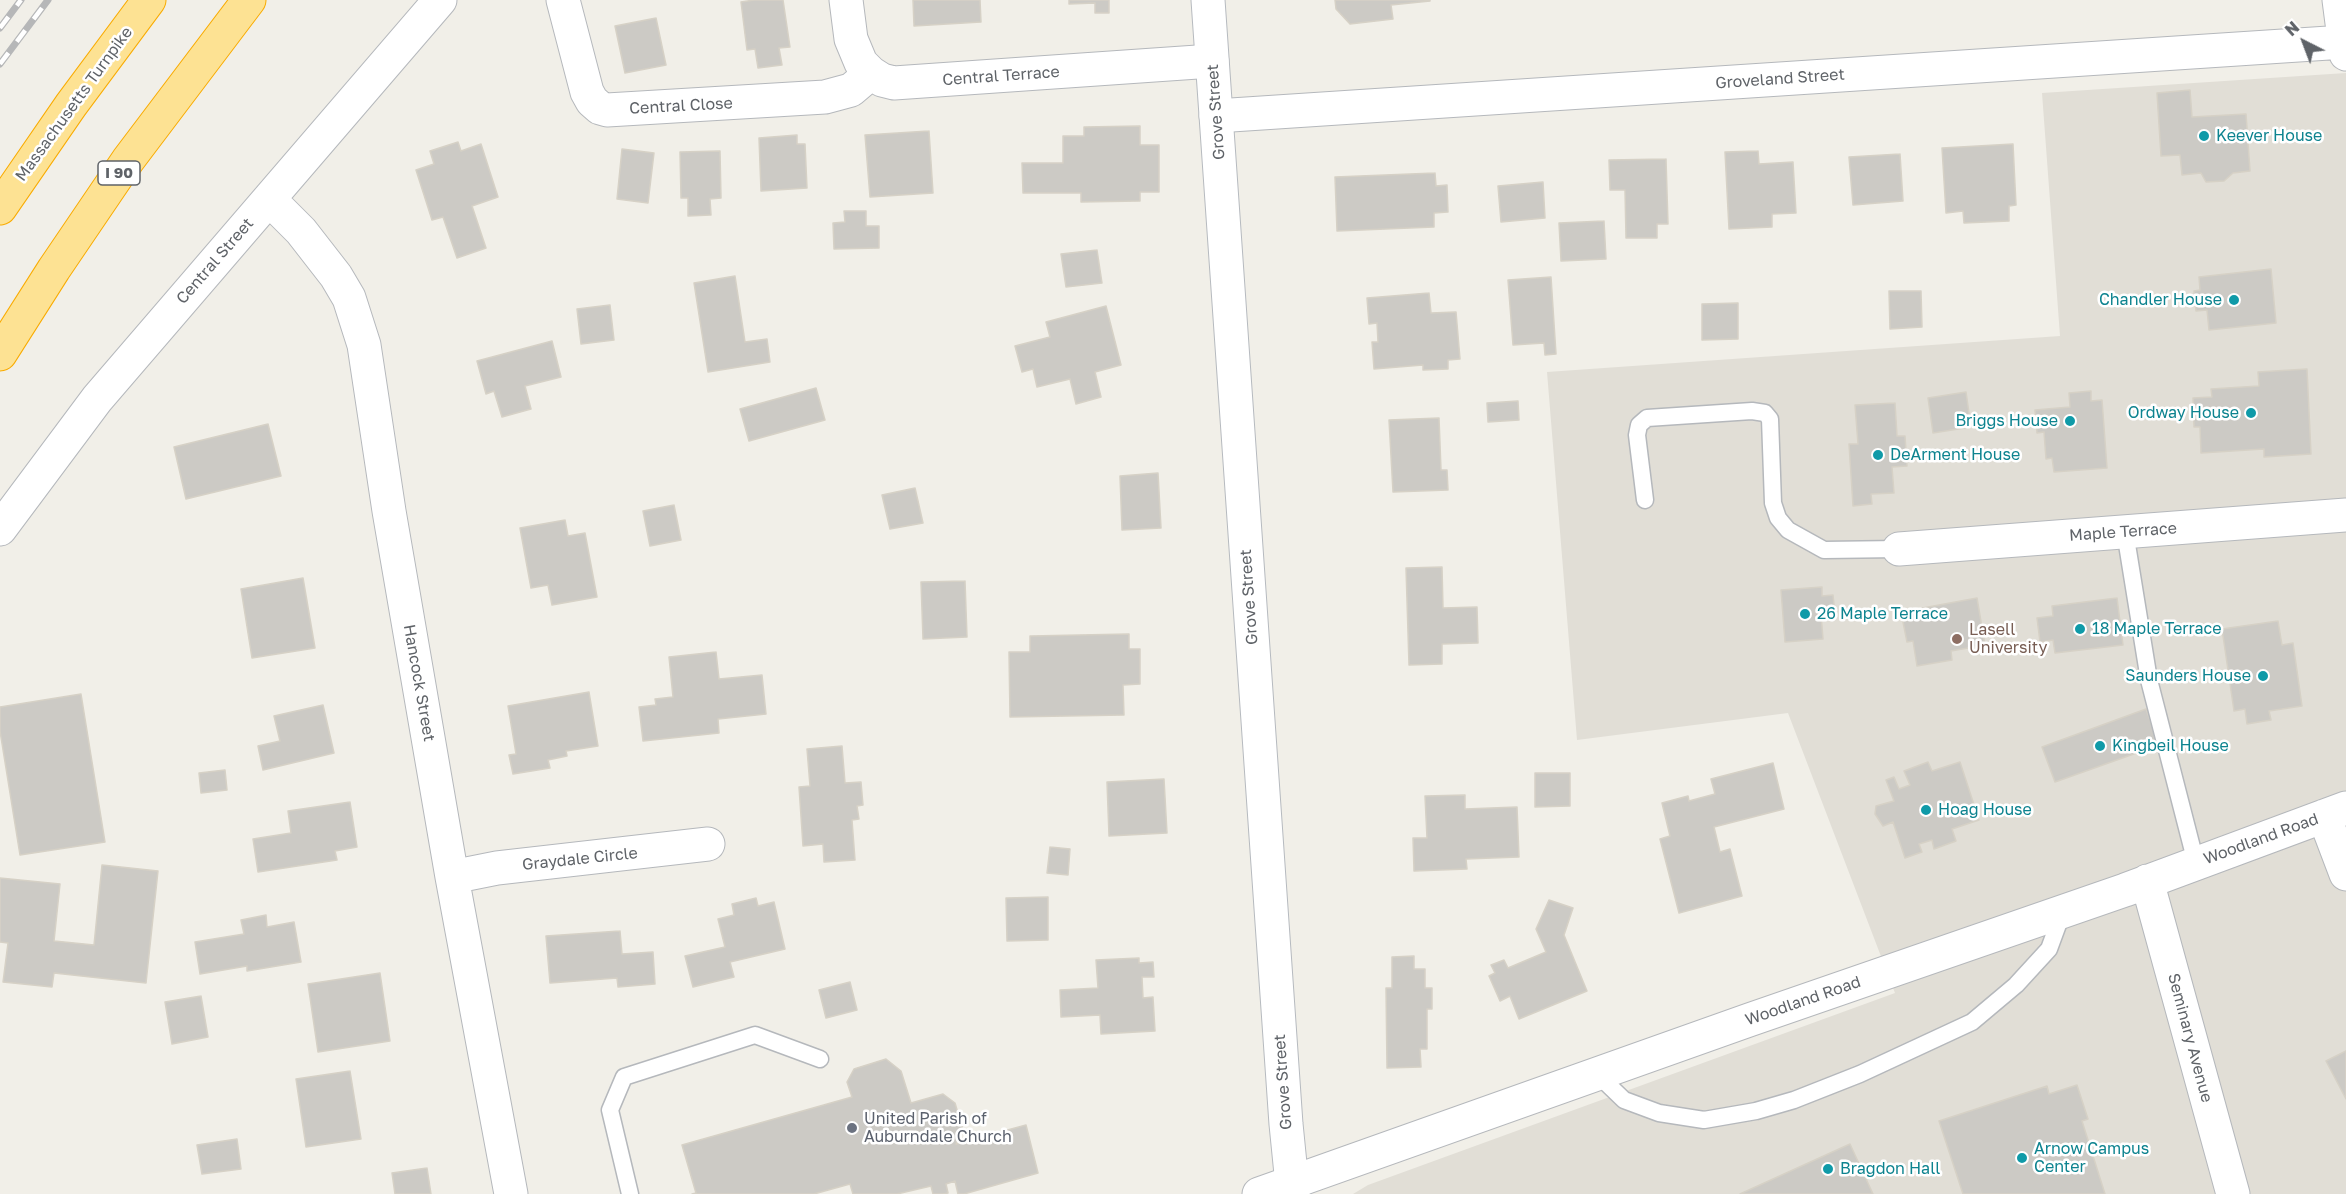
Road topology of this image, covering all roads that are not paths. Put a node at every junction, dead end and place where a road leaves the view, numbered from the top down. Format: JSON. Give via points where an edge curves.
{"nodes":[{"id":1,"x":149,"y":0,"type":"edge"},
{"id":2,"x":249,"y":0,"type":"edge"},
{"id":3,"x":440,"y":0,"type":"edge"},
{"id":4,"x":563,"y":0,"type":"edge"},
{"id":5,"x":846,"y":0,"type":"edge"},
{"id":6,"x":1208,"y":0,"type":"edge"},
{"id":7,"x":2339,"y":0,"type":"edge"},
{"id":8,"x":2345,"y":48,"type":"edge"},
{"id":9,"x":1212,"y":61,"type":"junction"},
{"id":10,"x":871,"y":73,"type":"junction"},
{"id":11,"x":1216,"y":116,"type":"junction"},
{"id":12,"x":269,"y":199,"type":"junction"},
{"id":13,"x":0,"y":208,"type":"edge"},
{"id":14,"x":0,"y":354,"type":"edge"},
{"id":15,"x":1646,"y":500,"type":"dead end"},
{"id":16,"x":2346,"y":515,"type":"edge"},
{"id":17,"x":0,"y":529,"type":"edge"},
{"id":18,"x":2125,"y":532,"type":"junction"},
{"id":19,"x":1899,"y":549,"type":"joint"},
{"id":20,"x":2335,"y":812,"type":"edge"},
{"id":21,"x":708,"y":844,"type":"dead end"},
{"id":22,"x":2196,"y":863,"type":"junction"},
{"id":23,"x":2346,"y":874,"type":"edge"},
{"id":24,"x":452,"y":877,"type":"junction"},
{"id":25,"x":2147,"y":881,"type":"junction"},
{"id":26,"x":2063,"y":910,"type":"junction"},
{"id":27,"x":820,"y":1059,"type":"dead end"},
{"id":28,"x":1597,"y":1074,"type":"junction"},
{"id":29,"x":1292,"y":1189,"type":"edge"},
{"id":30,"x":511,"y":1194,"type":"edge"},
{"id":31,"x":630,"y":1194,"type":"edge"},
{"id":32,"x":1259,"y":1194,"type":"edge"},
{"id":33,"x":2233,"y":1194,"type":"edge"}],
"edges":[{"from":1,"to":13,"type":"highway","name":"Massachusetts Turnpike"},
{"from":2,"to":14,"type":"highway","number":"I 90","via":[[128,160]]},
{"from":3,"to":12,"type":"street","name":"Central Street"},
{"from":4,"to":10,"type":"street","name":"Central Close","via":[[587,92],[592,101],[607,110],[825,97],[851,90]]},
{"from":5,"to":10,"type":"street","via":[[850,39],[861,63]]},
{"from":6,"to":9,"type":"street","name":"Grove Street"},
{"from":7,"to":8,"type":"street"},
{"from":8,"to":11,"type":"street","name":"Groveland Street"},
{"from":9,"to":10,"type":"street","name":"Central Terrace","via":[[904,83],[882,80]]},
{"from":9,"to":11,"type":"street","name":"Grove Street"},
{"from":11,"to":29,"type":"street","name":"Grove Street"},
{"from":12,"to":17,"type":"street","name":"Central Street","via":[[97,399]]},
{"from":12,"to":24,"type":"street","name":"Hancock Street","via":[[301,231],[330,269],[358,320]]},
{"from":15,"to":19,"type":"lane","via":[[1637,435],[1639,425],[1647,418],[1765,413],[1770,419],[1773,503],[1788,530],[1824,550]]},
{"from":16,"to":18,"type":"street","name":"Maple Terrace"},
{"from":18,"to":19,"type":"street","name":"Maple Terrace"},
{"from":18,"to":22,"type":"lane","via":[[2149,680]]},
{"from":20,"to":22,"type":"street","name":"Woodland Road"},
{"from":20,"to":23,"type":"street"},
{"from":21,"to":24,"type":"street","name":"Graydale Circle","via":[[496,868]]},
{"from":22,"to":25,"type":"street","name":"Woodland Road"},
{"from":24,"to":30,"type":"street","name":"Hancock Street"},
{"from":25,"to":26,"type":"street","name":"Woodland Road"},
{"from":25,"to":33,"type":"street","name":"Seminary Avenue"},
{"from":26,"to":28,"type":"street","name":"Woodland Road"},
{"from":26,"to":28,"type":"lane","via":[[2049,949],[2016,985],[1972,1022],[1794,1100],[1704,1120],[1659,1113],[1624,1100]]},
{"from":27,"to":31,"type":"lane","via":[[755,1035],[624,1077],[610,1110]]},
{"from":28,"to":29,"type":"street","name":"Woodland Road"},
{"from":29,"to":32,"type":"street","name":"Woodland Road"}]}
